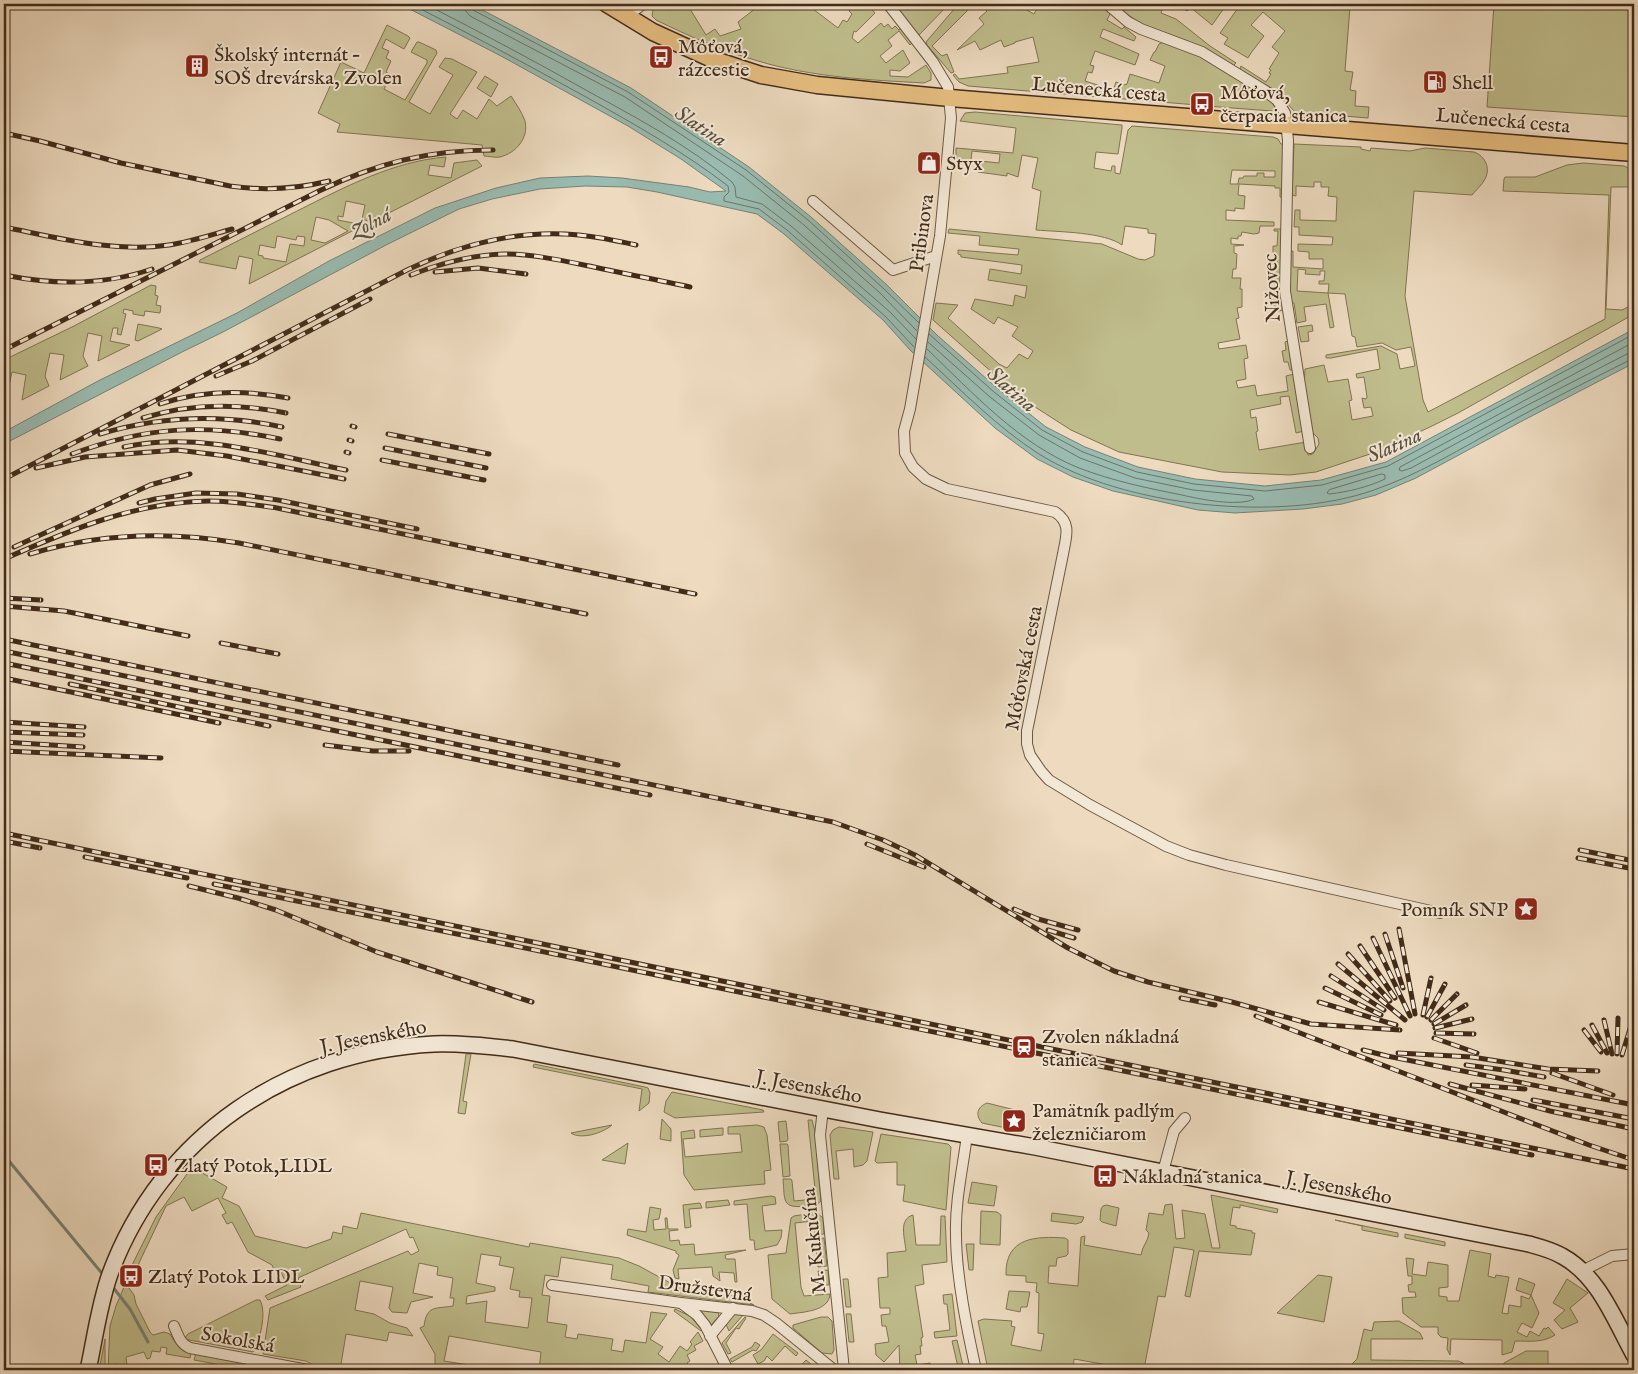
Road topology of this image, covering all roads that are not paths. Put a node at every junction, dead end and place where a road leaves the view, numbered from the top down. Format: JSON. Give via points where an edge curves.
{"nodes":[{"id":1,"x":607,"y":4,"type":"edge"},
{"id":2,"x":643,"y":4,"type":"edge"},
{"id":3,"x":888,"y":4,"type":"edge"},
{"id":4,"x":1110,"y":5,"type":"edge"},
{"id":5,"x":627,"y":16,"type":"junction"},
{"id":6,"x":950,"y":98,"type":"junction"},
{"id":7,"x":1288,"y":125,"type":"junction"},
{"id":8,"x":1634,"y":152,"type":"edge"},
{"id":9,"x":813,"y":201,"type":"dead end"},
{"id":10,"x":936,"y":256,"type":"junction"},
{"id":11,"x":916,"y":375,"type":"joint"},
{"id":12,"x":1310,"y":448,"type":"dead end"},
{"id":13,"x":1440,"y":913,"type":"dead end"},
{"id":14,"x":822,"y":1109,"type":"junction"},
{"id":15,"x":1185,"y":1118,"type":"dead end"},
{"id":16,"x":966,"y":1135,"type":"junction"},
{"id":17,"x":1163,"y":1172,"type":"junction"},
{"id":18,"x":1634,"y":1254,"type":"edge"},
{"id":19,"x":1582,"y":1271,"type":"junction"},
{"id":20,"x":552,"y":1285,"type":"dead end"},
{"id":21,"x":681,"y":1303,"type":"junction"},
{"id":22,"x":733,"y":1308,"type":"junction"},
{"id":23,"x":174,"y":1326,"type":"dead end"},
{"id":24,"x":710,"y":1336,"type":"junction"},
{"id":25,"x":1634,"y":1355,"type":"edge"},
{"id":26,"x":88,"y":1370,"type":"edge"},
{"id":27,"x":308,"y":1370,"type":"edge"},
{"id":28,"x":728,"y":1370,"type":"edge"},
{"id":29,"x":834,"y":1370,"type":"edge"},
{"id":30,"x":844,"y":1370,"type":"edge"},
{"id":31,"x":976,"y":1370,"type":"edge"}],
"edges":[{"from":1,"to":5,"type":"main road","name":"Lučenecká cesta"},
{"from":2,"to":5,"type":"street"},
{"from":3,"to":6,"type":"street","name":"Pribinova","via":[[933,62],[948,87]]},
{"from":4,"to":7,"type":"street","via":[[1140,29],[1202,52],[1264,90],[1277,100]]},
{"from":5,"to":6,"type":"main road","name":"Lučenecká cesta","via":[[689,50],[761,75],[824,86]]},
{"from":6,"to":7,"type":"main road","name":"Lučenecká cesta"},
{"from":6,"to":10,"type":"street","name":"Pribinova","via":[[952,120]]},
{"from":7,"to":8,"type":"main road","name":"Lučenecká cesta"},
{"from":7,"to":12,"type":"street","name":"Nižovec","via":[[1285,291]]},
{"from":9,"to":10,"type":"street","via":[[893,270]]},
{"from":10,"to":11,"type":"street","name":"Pribinova"},
{"from":11,"to":13,"type":"street","name":"Môťovská cesta","via":[[903,444],[908,459],[919,473],[930,482],[946,488],[1055,512],[1065,523],[1063,554],[1026,736],[1029,751],[1040,771],[1090,805],[1184,853]]},
{"from":14,"to":16,"type":"street","name":"J. Jesenského"},
{"from":14,"to":26,"type":"street","name":"J. Jesenského","via":[[496,1047],[426,1044],[359,1055],[319,1066],[289,1078],[236,1110],[179,1160],[152,1195],[134,1223],[110,1274]]},
{"from":14,"to":30,"type":"street","name":"M. Kukučína","via":[[820,1135]]},
{"from":15,"to":17,"type":"street","via":[[1174,1132]]},
{"from":16,"to":17,"type":"street","name":"J. Jesenského"},
{"from":16,"to":31,"type":"street","via":[[956,1234]]},
{"from":17,"to":19,"type":"street","name":"J. Jesenského","via":[[1529,1244],[1562,1256]]},
{"from":18,"to":19,"type":"street","via":[[1612,1256]]},
{"from":19,"to":25,"type":"street","name":"J. Jesenského","via":[[1596,1287]]},
{"from":20,"to":21,"type":"street","name":"Družstevná"},
{"from":21,"to":22,"type":"street","name":"Družstevná"},
{"from":21,"to":24,"type":"street","via":[[696,1315]]},
{"from":22,"to":24,"type":"street"},
{"from":22,"to":29,"type":"street","name":"Družstevná","via":[[764,1315],[776,1322]]},
{"from":23,"to":27,"type":"street","name":"Sokolská","via":[[182,1342],[190,1348]]},
{"from":24,"to":28,"type":"street"}]}
